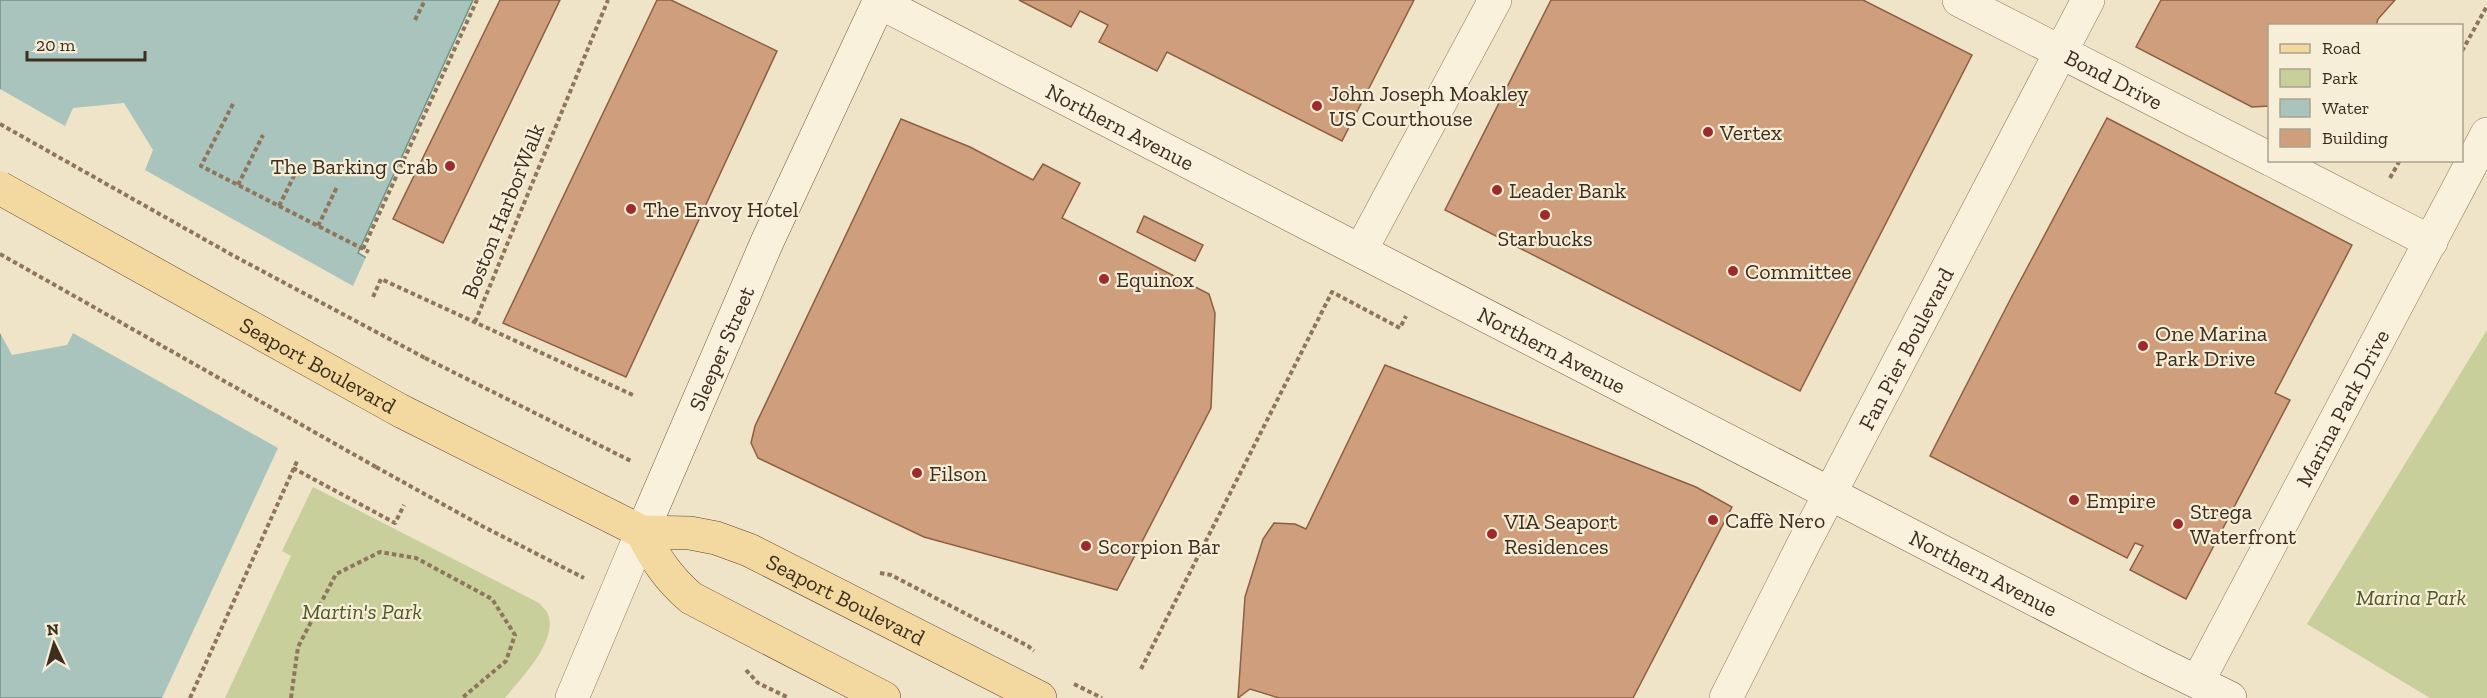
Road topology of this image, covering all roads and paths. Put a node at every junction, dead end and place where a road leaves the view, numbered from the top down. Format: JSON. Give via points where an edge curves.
{"nodes":[{"id":1,"x":425,"y":0,"type":"edge"},
{"id":2,"x":477,"y":0,"type":"edge"},
{"id":3,"x":608,"y":0,"type":"edge"},
{"id":4,"x":1494,"y":0,"type":"edge"},
{"id":5,"x":1959,"y":0,"type":"edge"},
{"id":6,"x":2088,"y":0,"type":"edge"},
{"id":7,"x":876,"y":1,"type":"edge"},
{"id":8,"x":2487,"y":6,"type":"edge"},
{"id":9,"x":416,"y":20,"type":"dead end"},
{"id":10,"x":2463,"y":49,"type":"edge"},
{"id":11,"x":2061,"y":52,"type":"junction"},
{"id":12,"x":233,"y":104,"type":"dead end"},
{"id":13,"x":0,"y":124,"type":"edge"},
{"id":14,"x":2487,"y":134,"type":"edge"},
{"id":15,"x":263,"y":135,"type":"dead end"},
{"id":16,"x":2268,"y":158,"type":"edge"},
{"id":17,"x":2275,"y":162,"type":"edge"},
{"id":18,"x":2399,"y":162,"type":"edge"},
{"id":19,"x":298,"y":168,"type":"dead end"},
{"id":20,"x":238,"y":186,"type":"junction"},
{"id":21,"x":2386,"y":186,"type":"dead end"},
{"id":22,"x":337,"y":187,"type":"dead end"},
{"id":23,"x":0,"y":188,"type":"edge"},
{"id":24,"x":279,"y":206,"type":"junction"},
{"id":25,"x":318,"y":226,"type":"junction"},
{"id":26,"x":2431,"y":242,"type":"junction"},
{"id":27,"x":363,"y":249,"type":"junction"},
{"id":28,"x":1361,"y":250,"type":"junction"},
{"id":29,"x":369,"y":252,"type":"dead end"},
{"id":30,"x":0,"y":254,"type":"edge"},
{"id":31,"x":1424,"y":283,"type":"junction"},
{"id":32,"x":373,"y":297,"type":"dead end"},
{"id":33,"x":475,"y":322,"type":"junction"},
{"id":34,"x":635,"y":396,"type":"dead end"},
{"id":35,"x":608,"y":449,"type":"dead end"},
{"id":36,"x":298,"y":459,"type":"dead end"},
{"id":37,"x":376,"y":467,"type":"dead end"},
{"id":38,"x":293,"y":468,"type":"junction"},
{"id":39,"x":1832,"y":493,"type":"junction"},
{"id":40,"x":404,"y":505,"type":"dead end"},
{"id":41,"x":642,"y":532,"type":"junction"},
{"id":42,"x":1141,"y":669,"type":"dead end"},
{"id":43,"x":2198,"y":681,"type":"junction"},
{"id":44,"x":190,"y":698,"type":"edge"},
{"id":45,"x":291,"y":698,"type":"edge"},
{"id":46,"x":462,"y":698,"type":"edge"},
{"id":47,"x":572,"y":698,"type":"edge"},
{"id":48,"x":885,"y":698,"type":"edge"},
{"id":49,"x":1040,"y":698,"type":"edge"},
{"id":50,"x":1726,"y":698,"type":"edge"},
{"id":51,"x":2230,"y":698,"type":"edge"}],
"edges":[{"from":1,"to":9,"type":"path"},
{"from":2,"to":27,"type":"path"},
{"from":3,"to":33,"type":"path","name":"Boston HarborWalk"},
{"from":4,"to":28,"type":"street"},
{"from":5,"to":11,"type":"street","name":"Bond Drive"},
{"from":6,"to":11,"type":"street","name":"Fan Pier Boulevard"},
{"from":7,"to":28,"type":"street","name":"Northern Avenue"},
{"from":7,"to":41,"type":"street","name":"Sleeper Street"},
{"from":8,"to":10,"type":"path"},
{"from":11,"to":16,"type":"street","name":"Bond Drive"},
{"from":11,"to":39,"type":"street","name":"Fan Pier Boulevard"},
{"from":12,"to":20,"type":"path","via":[[201,166]]},
{"from":13,"to":35,"type":"path","bridge":true,"via":[[234,256],[425,358]]},
{"from":14,"to":26,"type":"street","name":"Marina Park Drive"},
{"from":15,"to":20,"type":"path"},
{"from":17,"to":26,"type":"street","name":"Bond Drive"},
{"from":18,"to":21,"type":"path"},
{"from":19,"to":24,"type":"path"},
{"from":20,"to":24,"type":"path"},
{"from":22,"to":25,"type":"path"},
{"from":23,"to":41,"type":"main road","name":"Seaport Boulevard","bridge":true,"via":[[401,411]]},
{"from":24,"to":25,"type":"path"},
{"from":25,"to":27,"type":"path"},
{"from":26,"to":43,"type":"street","name":"Marina Park Drive"},
{"from":27,"to":29,"type":"path"},
{"from":28,"to":31,"type":"street","name":"Northern Avenue"},
{"from":30,"to":37,"type":"path","bridge":true},
{"from":31,"to":39,"type":"street","name":"Northern Avenue"},
{"from":31,"to":42,"type":"path","via":[[1400,328],[1332,292]]},
{"from":32,"to":33,"type":"path","name":"Boston HarborWalk","via":[[381,279]]},
{"from":33,"to":34,"type":"path"},
{"from":36,"to":38,"type":"path"},
{"from":38,"to":40,"type":"path","via":[[395,523]]},
{"from":38,"to":44,"type":"path"},
{"from":39,"to":43,"type":"street","name":"Northern Avenue"},
{"from":39,"to":50,"type":"street","name":"Fan Pier Boulevard"},
{"from":41,"to":47,"type":"street","name":"Sleeper Street"},
{"from":41,"to":48,"type":"main road","via":[[671,580],[691,598]]},
{"from":41,"to":49,"type":"main road","name":"Seaport Boulevard","via":[[690,533],[749,550]]},
{"from":43,"to":51,"type":"street","name":"Northern Avenue"},
{"from":45,"to":46,"type":"path","via":[[298,647],[336,574],[380,552],[416,558],[492,599],[515,635],[506,661]]}]}
